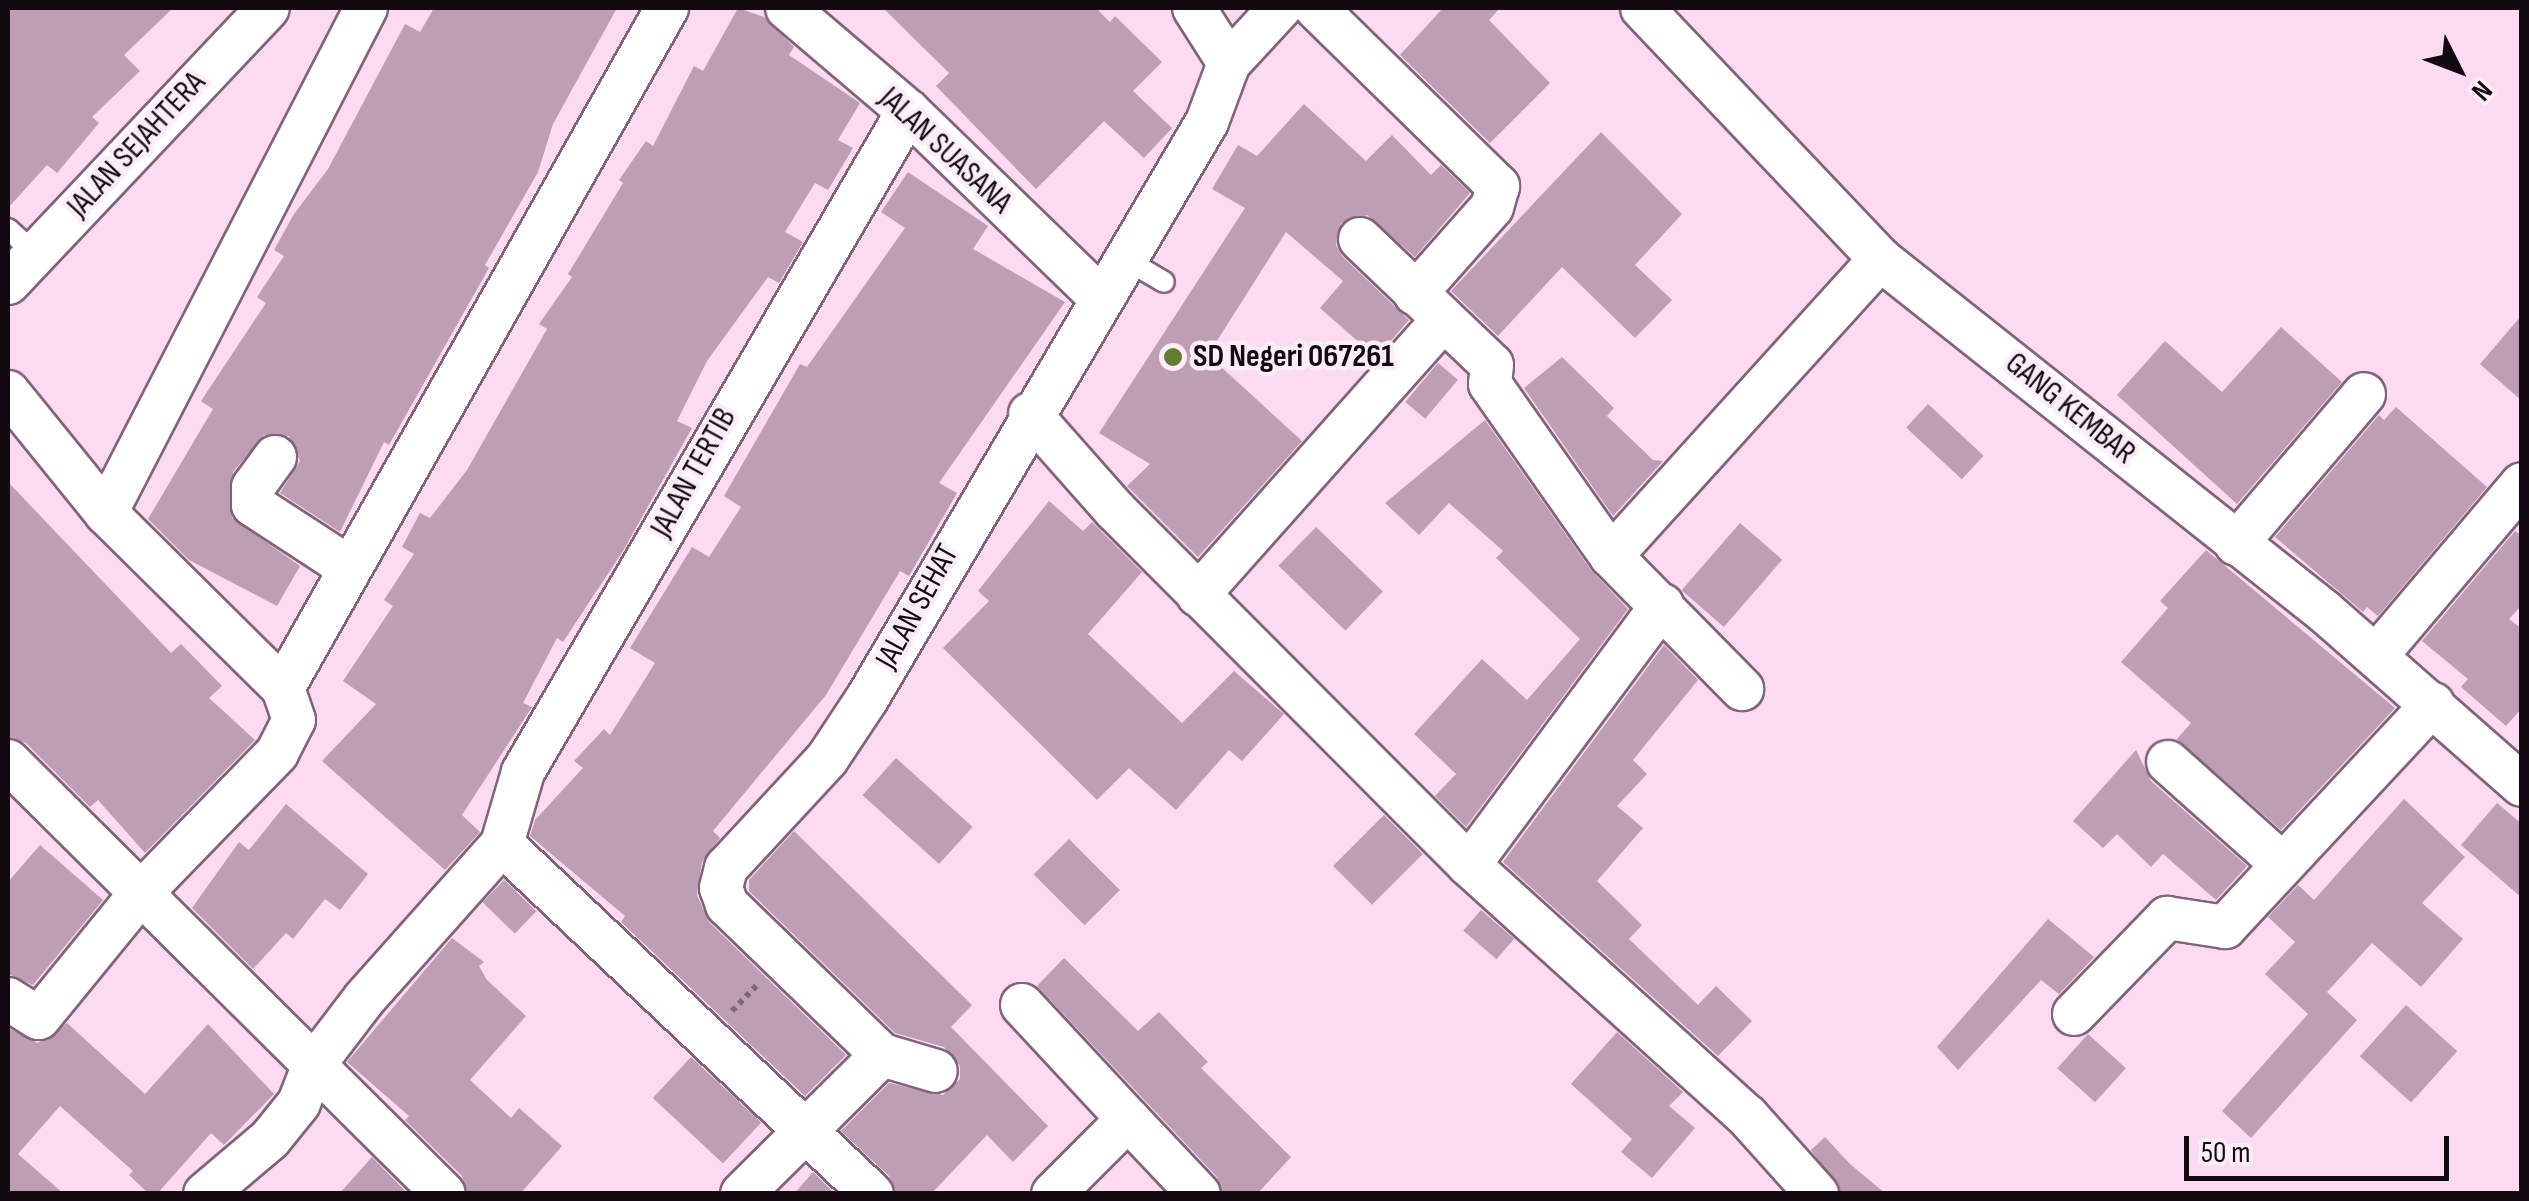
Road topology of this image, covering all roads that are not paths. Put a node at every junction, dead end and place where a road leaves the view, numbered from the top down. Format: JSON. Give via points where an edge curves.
{"nodes":[{"id":1,"x":268,"y":8,"type":"edge"},
{"id":2,"x":366,"y":8,"type":"edge"},
{"id":3,"x":667,"y":8,"type":"edge"},
{"id":4,"x":787,"y":8,"type":"edge"},
{"id":5,"x":1194,"y":8,"type":"edge"},
{"id":6,"x":1280,"y":8,"type":"edge"},
{"id":7,"x":1316,"y":8,"type":"edge"},
{"id":8,"x":1642,"y":8,"type":"edge"},
{"id":9,"x":1229,"y":63,"type":"junction"},
{"id":10,"x":908,"y":111,"type":"junction"},
{"id":11,"x":1360,"y":238,"type":"dead end"},
{"id":12,"x":17,"y":255,"type":"edge"},
{"id":13,"x":1124,"y":260,"type":"junction"},
{"id":14,"x":1880,"y":260,"type":"junction"},
{"id":15,"x":1164,"y":282,"type":"dead end"},
{"id":16,"x":1101,"y":298,"type":"junction"},
{"id":17,"x":1429,"y":307,"type":"junction"},
{"id":18,"x":8,"y":392,"type":"edge"},
{"id":19,"x":2364,"y":394,"type":"dead end"},
{"id":20,"x":1030,"y":414,"type":"junction"},
{"id":21,"x":276,"y":457,"type":"dead end"},
{"id":22,"x":2522,"y":484,"type":"edge"},
{"id":23,"x":106,"y":513,"type":"junction"},
{"id":24,"x":2236,"y":544,"type":"junction"},
{"id":25,"x":1612,"y":556,"type":"junction"},
{"id":26,"x":348,"y":567,"type":"junction"},
{"id":27,"x":1198,"y":596,"type":"junction"},
{"id":28,"x":1662,"y":605,"type":"junction"},
{"id":29,"x":2377,"y":655,"type":"junction"},
{"id":30,"x":283,"y":688,"type":"junction"},
{"id":31,"x":1742,"y":689,"type":"dead end"},
{"id":32,"x":2433,"y":704,"type":"junction"},
{"id":33,"x":8,"y":761,"type":"edge"},
{"id":34,"x":2168,"y":762,"type":"dead end"},
{"id":35,"x":2522,"y":786,"type":"edge"},
{"id":36,"x":502,"y":844,"type":"junction"},
{"id":37,"x":2280,"y":862,"type":"junction"},
{"id":38,"x":1470,"y":865,"type":"junction"},
{"id":39,"x":140,"y":894,"type":"junction"},
{"id":40,"x":8,"y":998,"type":"edge"},
{"id":41,"x":1022,"y":1005,"type":"dead end"},
{"id":42,"x":2074,"y":1014,"type":"dead end"},
{"id":43,"x":882,"y":1054,"type":"junction"},
{"id":44,"x":313,"y":1066,"type":"junction"},
{"id":45,"x":936,"y":1071,"type":"dead end"},
{"id":46,"x":1128,"y":1119,"type":"junction"},
{"id":47,"x":802,"y":1132,"type":"junction"},
{"id":48,"x":205,"y":1194,"type":"edge"},
{"id":49,"x":444,"y":1194,"type":"edge"},
{"id":50,"x":742,"y":1194,"type":"edge"},
{"id":51,"x":872,"y":1194,"type":"edge"},
{"id":52,"x":1053,"y":1194,"type":"edge"},
{"id":53,"x":1199,"y":1194,"type":"edge"},
{"id":54,"x":1817,"y":1194,"type":"edge"}],
"edges":[{"from":1,"to":12,"type":"street","name":"JALAN SEJAHTERA"},
{"from":2,"to":23,"type":"street"},
{"from":3,"to":26,"type":"street"},
{"from":4,"to":10,"type":"street","name":"JALAN SUASANA"},
{"from":5,"to":9,"type":"street"},
{"from":6,"to":9,"type":"street"},
{"from":7,"to":17,"type":"street","via":[[1498,186],[1492,207]]},
{"from":8,"to":14,"type":"street","name":"GANG KEMBAR"},
{"from":9,"to":13,"type":"street","name":"JALAN SEHAT","via":[[1207,122]]},
{"from":10,"to":16,"type":"street","name":"JALAN SUASANA"},
{"from":10,"to":36,"type":"street","name":"JALAN TERTIB","via":[[524,772]]},
{"from":11,"to":17,"type":"street"},
{"from":13,"to":15,"type":"lane"},
{"from":13,"to":16,"type":"street","name":"JALAN SEHAT"},
{"from":14,"to":24,"type":"street","name":"GANG KEMBAR"},
{"from":14,"to":25,"type":"street"},
{"from":16,"to":20,"type":"street","name":"JALAN SEHAT"},
{"from":17,"to":25,"type":"street","via":[[1492,366],[1490,384]]},
{"from":17,"to":27,"type":"street"},
{"from":18,"to":23,"type":"street"},
{"from":19,"to":24,"type":"street"},
{"from":20,"to":27,"type":"street"},
{"from":20,"to":43,"type":"street","name":"JALAN SEHAT","via":[[827,759],[726,868],[721,888],[727,905]]},
{"from":21,"to":26,"type":"street","via":[[253,487],[253,505]]},
{"from":22,"to":29,"type":"street"},
{"from":23,"to":30,"type":"street"},
{"from":24,"to":29,"type":"street","name":"GANG KEMBAR"},
{"from":25,"to":28,"type":"street"},
{"from":26,"to":30,"type":"street"},
{"from":27,"to":38,"type":"street"},
{"from":28,"to":31,"type":"street"},
{"from":28,"to":38,"type":"street"},
{"from":29,"to":32,"type":"street","name":"GANG KEMBAR"},
{"from":30,"to":39,"type":"street","via":[[294,720],[290,736]]},
{"from":32,"to":35,"type":"street","name":"GANG KEMBAR"},
{"from":32,"to":37,"type":"street"},
{"from":33,"to":39,"type":"street"},
{"from":34,"to":37,"type":"street"},
{"from":36,"to":44,"type":"street"},
{"from":36,"to":47,"type":"street"},
{"from":37,"to":42,"type":"street","via":[[2222,930],[2166,918]]},
{"from":38,"to":54,"type":"street","via":[[1747,1116]]},
{"from":39,"to":40,"type":"street","via":[[39,1018]]},
{"from":39,"to":44,"type":"street"},
{"from":41,"to":46,"type":"street"},
{"from":43,"to":45,"type":"street"},
{"from":43,"to":47,"type":"street"},
{"from":44,"to":48,"type":"street","via":[[299,1103],[270,1139]]},
{"from":44,"to":49,"type":"street"},
{"from":46,"to":52,"type":"street"},
{"from":46,"to":53,"type":"street"},
{"from":47,"to":50,"type":"street"},
{"from":47,"to":51,"type":"street"}]}
